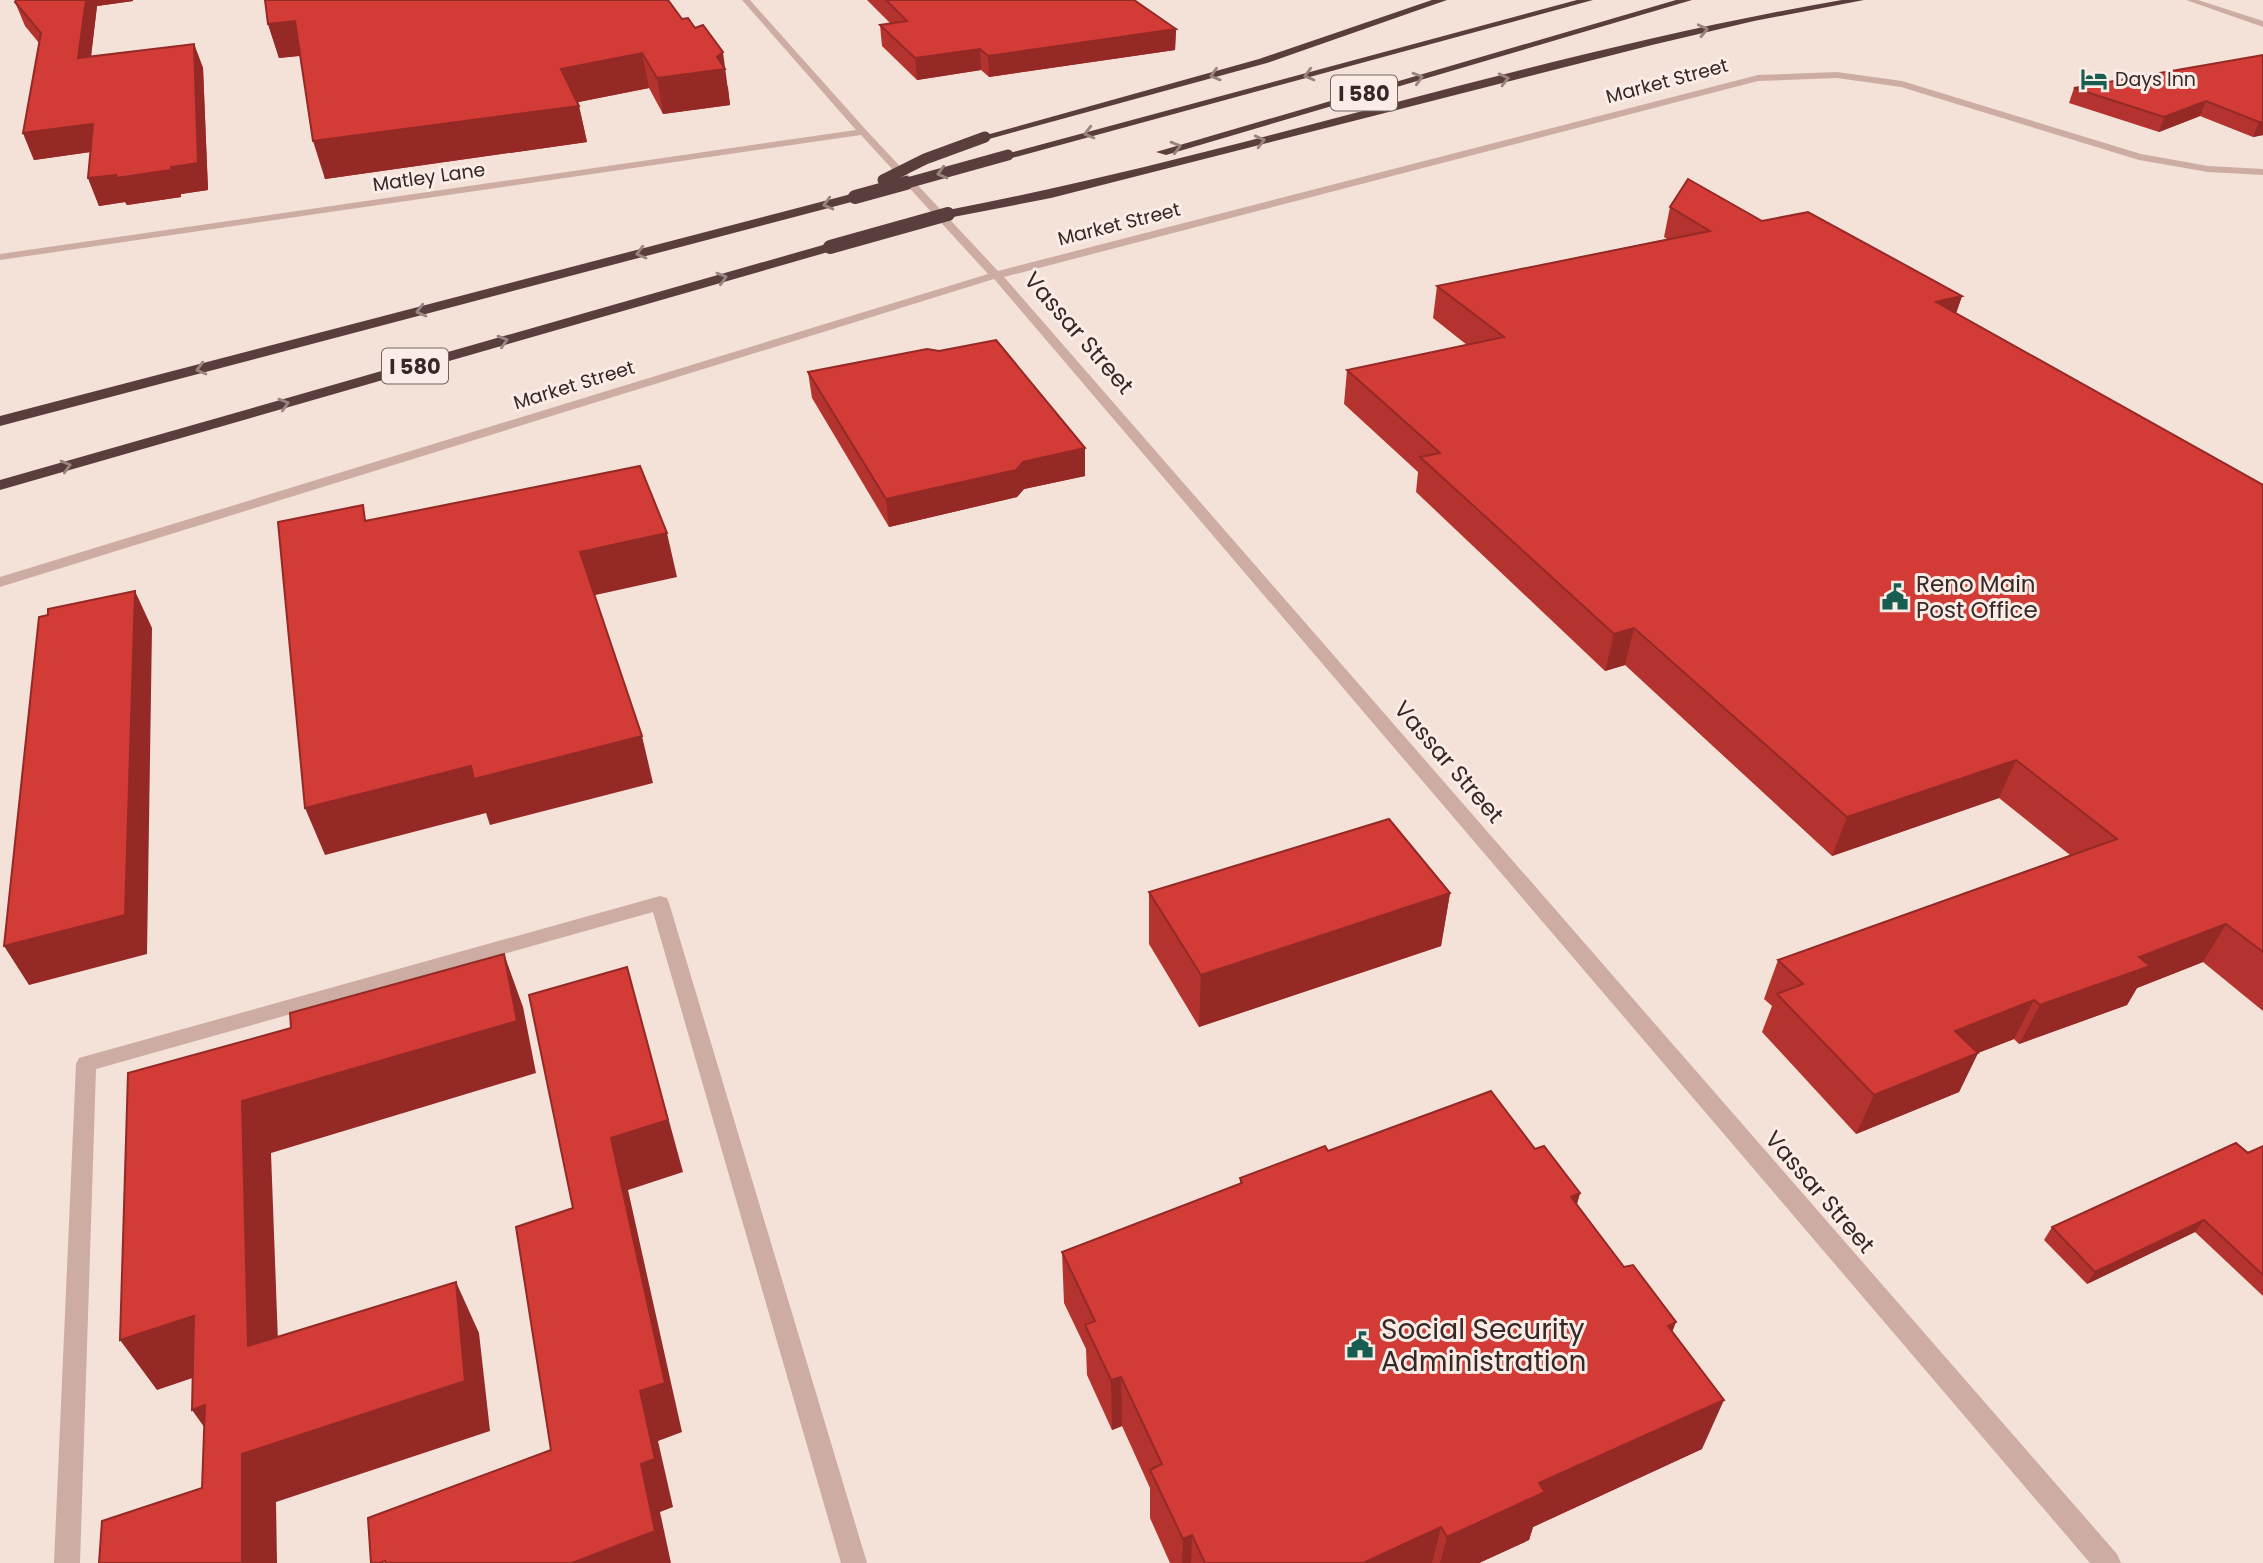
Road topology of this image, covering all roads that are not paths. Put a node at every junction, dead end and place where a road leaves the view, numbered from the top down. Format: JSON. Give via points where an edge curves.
{"nodes":[{"id":1,"x":746,"y":0,"type":"edge"},
{"id":2,"x":1442,"y":0,"type":"edge"},
{"id":3,"x":1588,"y":0,"type":"edge"},
{"id":4,"x":1687,"y":0,"type":"edge"},
{"id":5,"x":1819,"y":0,"type":"edge"},
{"id":6,"x":1859,"y":0,"type":"edge"},
{"id":7,"x":2190,"y":0,"type":"edge"},
{"id":8,"x":1755,"y":18,"type":"junction"},
{"id":9,"x":2263,"y":24,"type":"edge"},
{"id":10,"x":863,"y":132,"type":"junction"},
{"id":11,"x":1147,"y":156,"type":"dead end"},
{"id":12,"x":1134,"y":160,"type":"dead end"},
{"id":13,"x":2263,"y":172,"type":"edge"},
{"id":14,"x":1046,"y":191,"type":"junction"},
{"id":15,"x":855,"y":197,"type":"junction"},
{"id":16,"x":0,"y":257,"type":"edge"},
{"id":17,"x":996,"y":275,"type":"junction"},
{"id":18,"x":0,"y":421,"type":"edge"},
{"id":19,"x":0,"y":485,"type":"edge"},
{"id":20,"x":0,"y":582,"type":"edge"},
{"id":21,"x":67,"y":1563,"type":"edge"},
{"id":22,"x":854,"y":1563,"type":"edge"},
{"id":23,"x":2108,"y":1563,"type":"edge"}],
"edges":[{"from":1,"to":10,"type":"street","name":"Vassar Street"},
{"from":2,"to":15,"type":"highway","one_way":true,"bridge":true,"via":[[1237,69],[985,137],[925,159]]},
{"from":3,"to":15,"type":"highway","number":"I 580","one_way":true,"bridge":true},
{"from":11,"to":4,"type":"highway","number":"I 580","one_way":true},
{"from":5,"to":8,"type":"highway"},
{"from":6,"to":8,"type":"highway"},
{"from":7,"to":9,"type":"street"},
{"from":14,"to":8,"type":"highway","one_way":true},
{"from":10,"to":16,"type":"street","name":"Matley Lane"},
{"from":10,"to":17,"type":"street","name":"Vassar Street"},
{"from":12,"to":14,"type":"highway"},
{"from":13,"to":17,"type":"street","name":"Market Street","via":[[2208,169],[2139,157],[1902,84],[1837,75],[1786,75],[1735,82]]},
{"from":19,"to":14,"type":"highway","number":"I 580","one_way":true,"bridge":true,"via":[[830,247]]},
{"from":15,"to":18,"type":"highway","number":"I 580","one_way":true},
{"from":17,"to":20,"type":"street","name":"Market Street"},
{"from":17,"to":23,"type":"street","name":"Vassar Street"},
{"from":21,"to":22,"type":"street","via":[[86,1064],[660,903]]}]}
